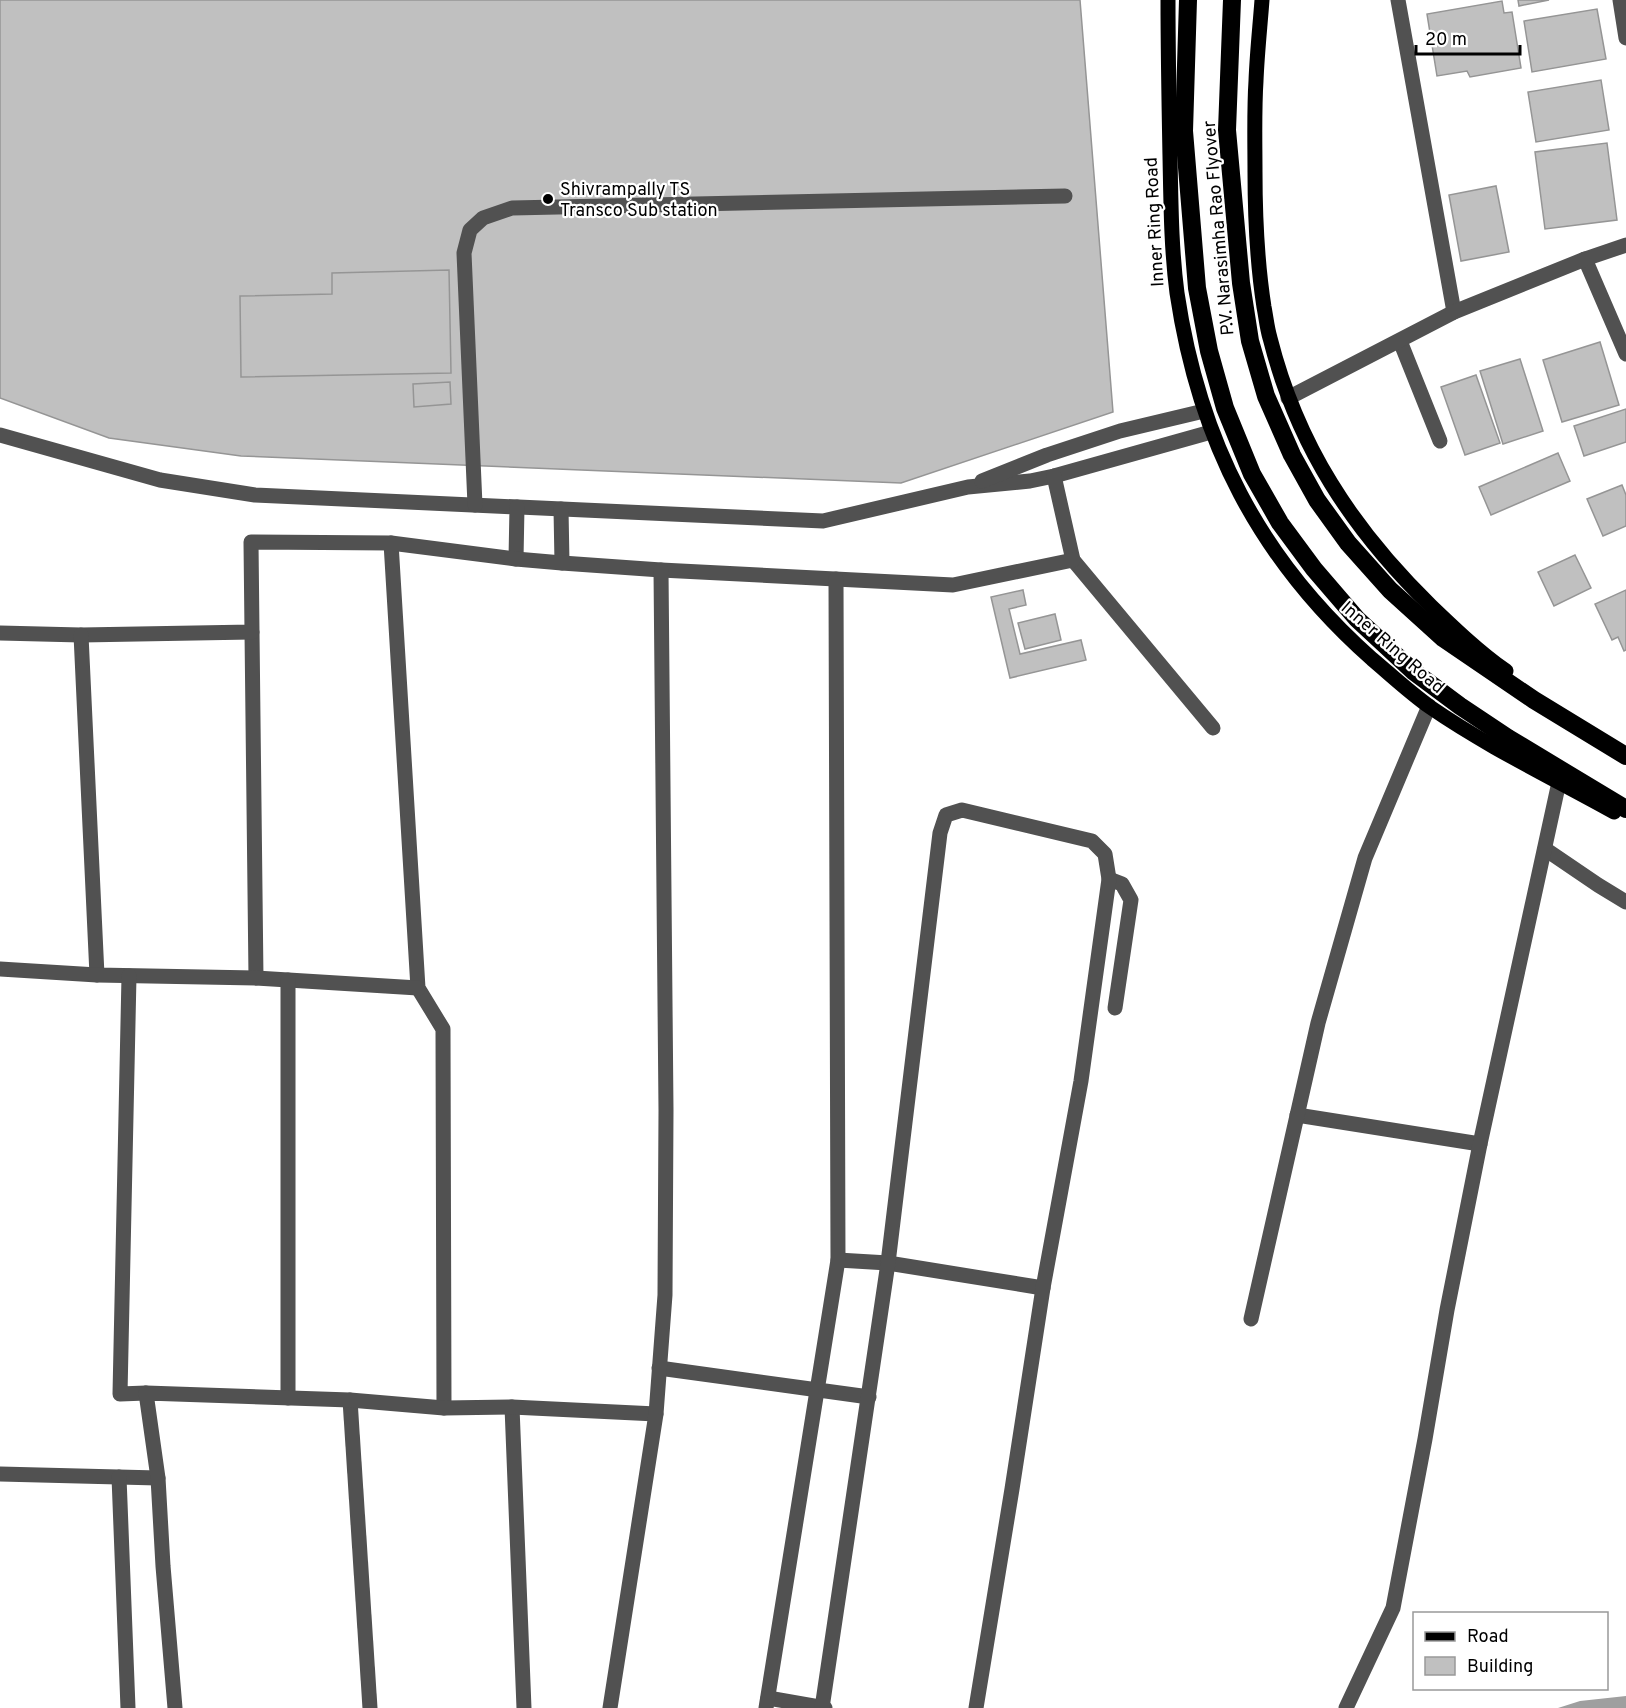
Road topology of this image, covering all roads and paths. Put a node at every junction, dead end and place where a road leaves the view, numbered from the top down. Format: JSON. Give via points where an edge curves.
{"nodes":[{"id":1,"x":1168,"y":0,"type":"edge"},
{"id":2,"x":1188,"y":0,"type":"edge"},
{"id":3,"x":1232,"y":0,"type":"edge"},
{"id":4,"x":1262,"y":0,"type":"edge"},
{"id":5,"x":1398,"y":0,"type":"edge"},
{"id":6,"x":1620,"y":0,"type":"edge"},
{"id":7,"x":1626,"y":38,"type":"edge"},
{"id":8,"x":1065,"y":196,"type":"dead end"},
{"id":9,"x":1626,"y":245,"type":"edge"},
{"id":10,"x":1585,"y":259,"type":"junction"},
{"id":11,"x":1454,"y":312,"type":"junction"},
{"id":12,"x":1400,"y":341,"type":"junction"},
{"id":13,"x":1626,"y":354,"type":"edge"},
{"id":14,"x":1288,"y":398,"type":"junction"},
{"id":15,"x":1204,"y":411,"type":"junction"},
{"id":16,"x":1211,"y":432,"type":"junction"},
{"id":17,"x":0,"y":435,"type":"edge"},
{"id":18,"x":1440,"y":441,"type":"dead end"},
{"id":19,"x":1054,"y":476,"type":"junction"},
{"id":20,"x":968,"y":487,"type":"junction"},
{"id":21,"x":475,"y":505,"type":"junction"},
{"id":22,"x":517,"y":507,"type":"junction"},
{"id":23,"x":561,"y":509,"type":"junction"},
{"id":24,"x":391,"y":543,"type":"junction"},
{"id":25,"x":516,"y":559,"type":"junction"},
{"id":26,"x":1073,"y":560,"type":"junction"},
{"id":27,"x":562,"y":563,"type":"junction"},
{"id":28,"x":661,"y":570,"type":"junction"},
{"id":29,"x":836,"y":579,"type":"junction"},
{"id":30,"x":252,"y":632,"type":"junction"},
{"id":31,"x":0,"y":633,"type":"edge"},
{"id":32,"x":81,"y":635,"type":"junction"},
{"id":33,"x":1429,"y":706,"type":"junction"},
{"id":34,"x":1212,"y":728,"type":"dead end"},
{"id":35,"x":1626,"y":746,"type":"edge"},
{"id":36,"x":1626,"y":756,"type":"edge"},
{"id":37,"x":1559,"y":782,"type":"junction"},
{"id":38,"x":1626,"y":809,"type":"edge"},
{"id":39,"x":1626,"y":818,"type":"edge"},
{"id":40,"x":1545,"y":849,"type":"junction"},
{"id":41,"x":1109,"y":879,"type":"junction"},
{"id":42,"x":1626,"y":902,"type":"edge"},
{"id":43,"x":0,"y":969,"type":"edge"},
{"id":44,"x":97,"y":975,"type":"junction"},
{"id":45,"x":129,"y":976,"type":"junction"},
{"id":46,"x":256,"y":978,"type":"junction"},
{"id":47,"x":288,"y":980,"type":"junction"},
{"id":48,"x":418,"y":988,"type":"junction"},
{"id":49,"x":1115,"y":1008,"type":"dead end"},
{"id":50,"x":1297,"y":1115,"type":"junction"},
{"id":51,"x":1480,"y":1144,"type":"junction"},
{"id":52,"x":838,"y":1260,"type":"junction"},
{"id":53,"x":888,"y":1263,"type":"junction"},
{"id":54,"x":1043,"y":1288,"type":"junction"},
{"id":55,"x":1251,"y":1319,"type":"dead end"},
{"id":56,"x":659,"y":1368,"type":"junction"},
{"id":57,"x":818,"y":1390,"type":"junction"},
{"id":58,"x":146,"y":1393,"type":"junction"},
{"id":59,"x":869,"y":1396,"type":"junction"},
{"id":60,"x":288,"y":1398,"type":"junction"},
{"id":61,"x":350,"y":1400,"type":"junction"},
{"id":62,"x":512,"y":1407,"type":"junction"},
{"id":63,"x":444,"y":1408,"type":"junction"},
{"id":64,"x":656,"y":1414,"type":"junction"},
{"id":65,"x":0,"y":1474,"type":"edge"},
{"id":66,"x":119,"y":1477,"type":"junction"},
{"id":67,"x":158,"y":1478,"type":"junction"},
{"id":68,"x":767,"y":1703,"type":"edge"},
{"id":69,"x":128,"y":1708,"type":"edge"},
{"id":70,"x":175,"y":1708,"type":"edge"},
{"id":71,"x":369,"y":1708,"type":"edge"},
{"id":72,"x":524,"y":1708,"type":"edge"},
{"id":73,"x":610,"y":1708,"type":"edge"},
{"id":74,"x":823,"y":1708,"type":"edge"},
{"id":75,"x":976,"y":1708,"type":"edge"},
{"id":76,"x":1346,"y":1708,"type":"edge"}],
"edges":[{"from":1,"to":15,"type":"main road","name":"Inner Ring Road","via":[[1171,228],[1188,356]]},
{"from":2,"to":38,"type":"highway","name":"P.V. Narasimha Rao Flyover","via":[[1184,131],[1197,288],[1225,408],[1252,474],[1280,523],[1314,569],[1357,619],[1413,671],[1508,738]]},
{"from":3,"to":36,"type":"highway","name":"P.V. Narasimha Rao Flyover","via":[[1227,130],[1241,283],[1250,341],[1266,396],[1292,455],[1317,500],[1348,543],[1390,590],[1434,630],[1534,700]]},
{"from":4,"to":14,"type":"main road","via":[[1256,83],[1255,223],[1269,337]]},
{"from":5,"to":11,"type":"street"},
{"from":6,"to":7,"type":"street"},
{"from":8,"to":21,"type":"street","via":[[512,208],[483,218],[470,230],[464,253]]},
{"from":9,"to":10,"type":"street"},
{"from":10,"to":11,"type":"street"},
{"from":10,"to":13,"type":"street"},
{"from":11,"to":12,"type":"street"},
{"from":12,"to":14,"type":"street"},
{"from":12,"to":18,"type":"street"},
{"from":14,"to":35,"type":"main road","via":[[1334,489],[1363,532],[1402,578],[1493,661]]},
{"from":15,"to":16,"type":"main road","name":"Inner Ring Road"},
{"from":15,"to":20,"type":"street","via":[[1120,431]]},
{"from":16,"to":19,"type":"street"},
{"from":16,"to":33,"type":"main road","name":"Inner Ring Road","via":[[1234,483],[1297,581],[1342,632]]},
{"from":17,"to":21,"type":"street","via":[[160,480],[255,495]]},
{"from":19,"to":20,"type":"street"},
{"from":19,"to":26,"type":"street"},
{"from":20,"to":23,"type":"street","via":[[823,521]]},
{"from":21,"to":22,"type":"street"},
{"from":22,"to":23,"type":"street"},
{"from":22,"to":25,"type":"street"},
{"from":23,"to":27,"type":"street"},
{"from":24,"to":25,"type":"street"},
{"from":24,"to":30,"type":"street","via":[[251,542]]},
{"from":24,"to":48,"type":"street"},
{"from":25,"to":27,"type":"street"},
{"from":26,"to":29,"type":"street","via":[[953,585]]},
{"from":26,"to":34,"type":"street"},
{"from":27,"to":28,"type":"street"},
{"from":28,"to":29,"type":"street"},
{"from":28,"to":56,"type":"street","via":[[666,1110],[665,1295]]},
{"from":29,"to":52,"type":"street"},
{"from":30,"to":32,"type":"street"},
{"from":30,"to":46,"type":"street"},
{"from":31,"to":32,"type":"street"},
{"from":32,"to":44,"type":"street"},
{"from":33,"to":37,"type":"main road","name":"Inner Ring Road"},
{"from":33,"to":50,"type":"street","via":[[1365,858],[1318,1023]]},
{"from":37,"to":39,"type":"main road","name":"Inner Ring Road"},
{"from":37,"to":40,"type":"street"},
{"from":40,"to":42,"type":"street"},
{"from":40,"to":51,"type":"street"},
{"from":41,"to":49,"type":"street","via":[[1122,884],[1131,900]]},
{"from":41,"to":53,"type":"street","via":[[1105,854],[1092,841],[962,810],[946,815],[940,833]]},
{"from":41,"to":54,"type":"street","via":[[1081,1081]]},
{"from":43,"to":44,"type":"street"},
{"from":44,"to":45,"type":"street"},
{"from":45,"to":46,"type":"street"},
{"from":45,"to":58,"type":"street","via":[[120,1394]]},
{"from":46,"to":47,"type":"street"},
{"from":47,"to":48,"type":"street"},
{"from":47,"to":60,"type":"street"},
{"from":48,"to":63,"type":"street","via":[[442,1029]]},
{"from":50,"to":51,"type":"street"},
{"from":50,"to":55,"type":"street"},
{"from":51,"to":76,"type":"street","via":[[1393,1608]]},
{"from":52,"to":53,"type":"street"},
{"from":52,"to":57,"type":"street"},
{"from":53,"to":54,"type":"street"},
{"from":53,"to":59,"type":"street"},
{"from":54,"to":75,"type":"street"},
{"from":56,"to":57,"type":"street"},
{"from":56,"to":64,"type":"street"},
{"from":57,"to":59,"type":"street"},
{"from":57,"to":68,"type":"street"},
{"from":58,"to":60,"type":"street"},
{"from":58,"to":67,"type":"street"},
{"from":59,"to":74,"type":"street"},
{"from":60,"to":61,"type":"street"},
{"from":61,"to":63,"type":"street"},
{"from":61,"to":71,"type":"street"},
{"from":62,"to":63,"type":"street"},
{"from":62,"to":64,"type":"street"},
{"from":62,"to":72,"type":"street"},
{"from":64,"to":73,"type":"street"},
{"from":65,"to":66,"type":"street"},
{"from":66,"to":67,"type":"street"},
{"from":66,"to":69,"type":"street"},
{"from":67,"to":70,"type":"street"},
{"from":68,"to":74,"type":"street"}]}
